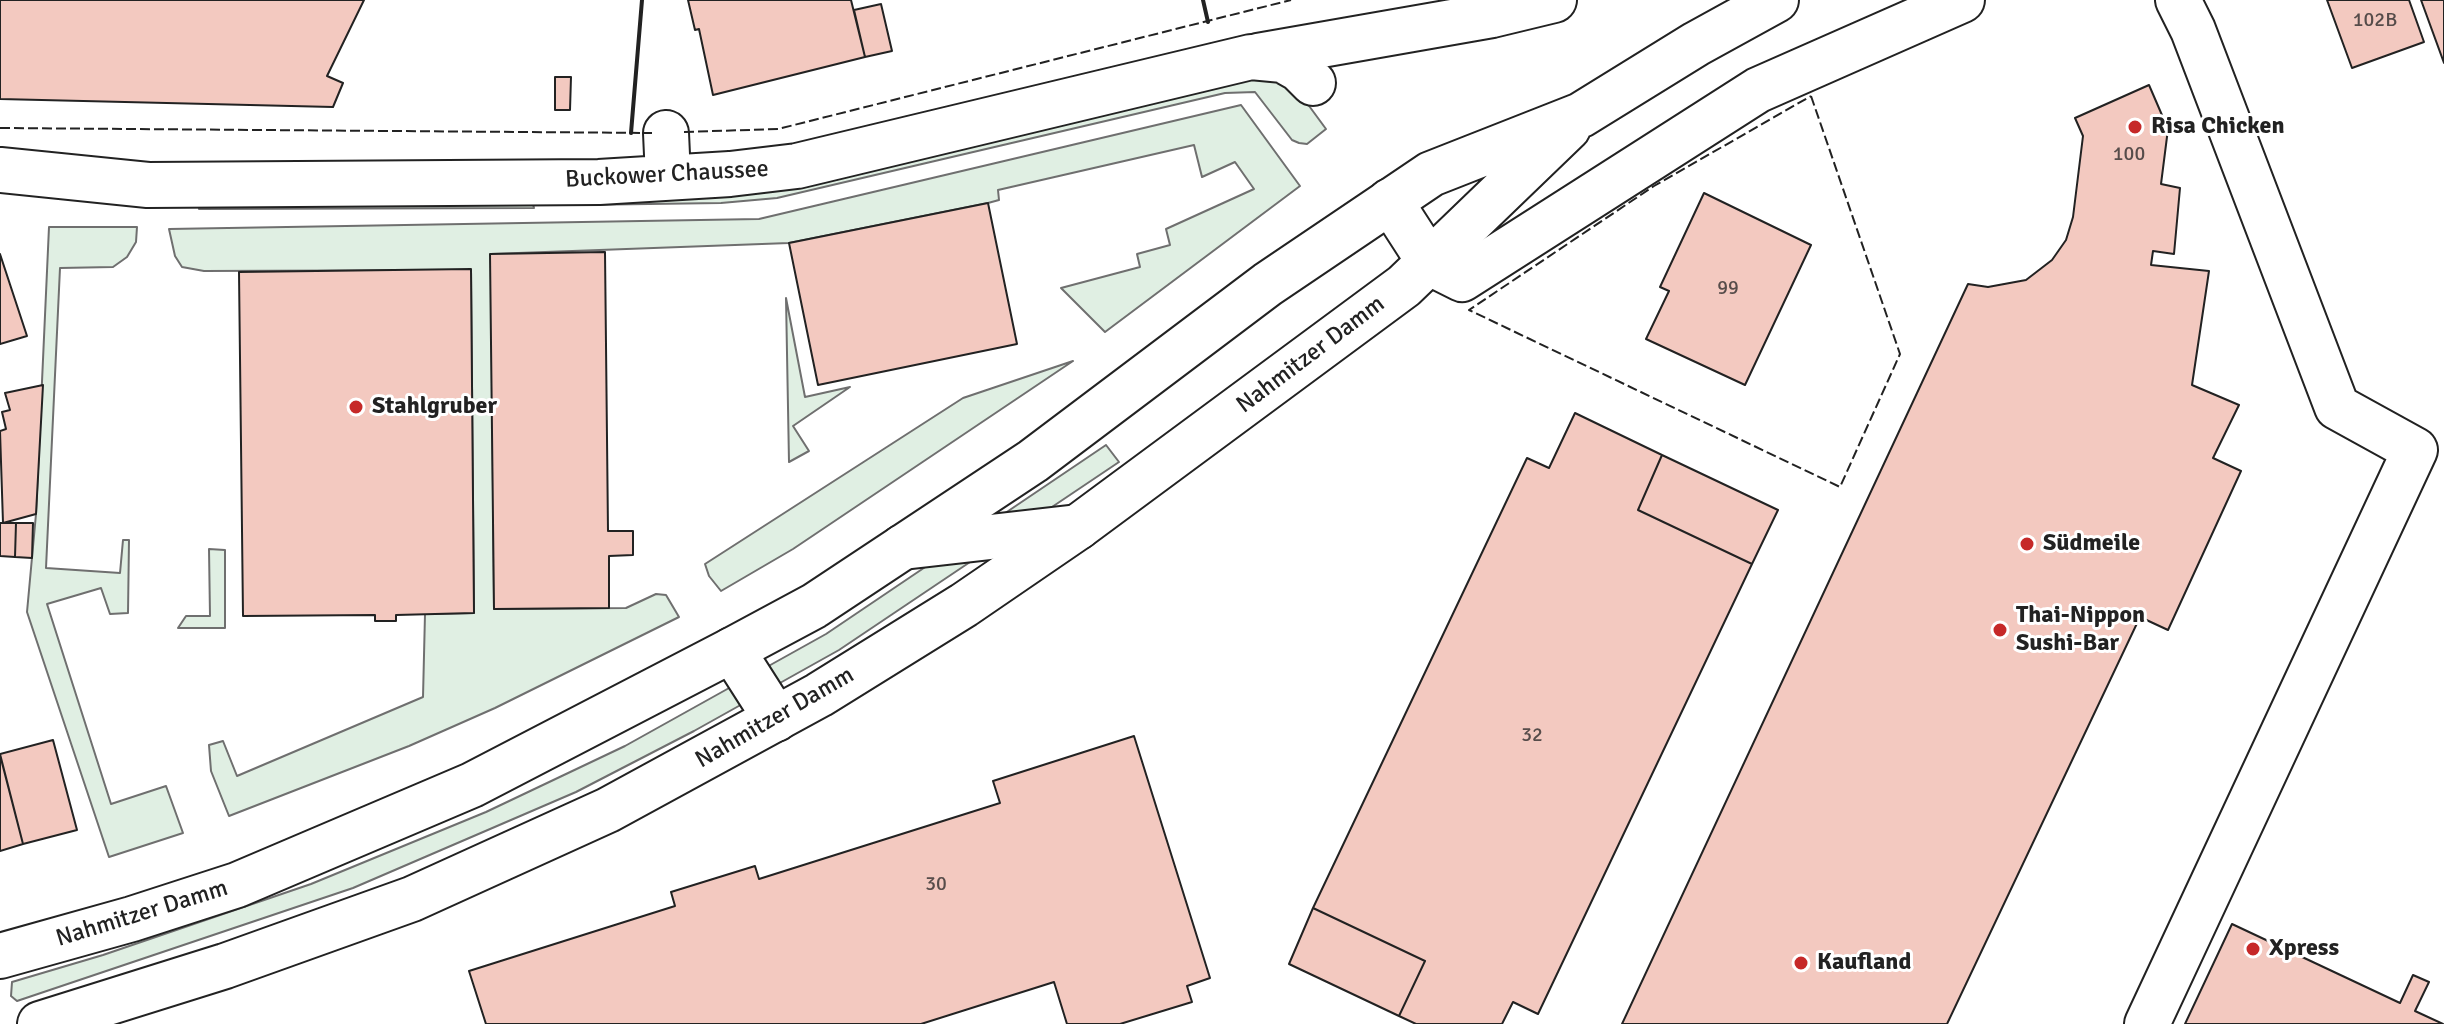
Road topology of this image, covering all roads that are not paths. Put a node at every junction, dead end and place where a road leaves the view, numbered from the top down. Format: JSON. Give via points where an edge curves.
{"nodes":[{"id":1,"x":1554,"y":0,"type":"edge"},
{"id":2,"x":1776,"y":0,"type":"edge"},
{"id":3,"x":1962,"y":0,"type":"edge"},
{"id":4,"x":2178,"y":0,"type":"edge"},
{"id":5,"x":1251,"y":57,"type":"junction"},
{"id":6,"x":1313,"y":83,"type":"dead end"},
{"id":7,"x":1581,"y":115,"type":"junction"},
{"id":8,"x":666,"y":133,"type":"dead end"},
{"id":9,"x":0,"y":170,"type":"edge"},
{"id":10,"x":668,"y":177,"type":"junction"},
{"id":11,"x":1390,"y":201,"type":"junction"},
{"id":12,"x":1446,"y":271,"type":"junction"},
{"id":13,"x":1078,"y":527,"type":"junction"},
{"id":14,"x":903,"y":547,"type":"junction"},
{"id":15,"x":732,"y":650,"type":"junction"},
{"id":16,"x":776,"y":719,"type":"junction"},
{"id":17,"x":0,"y":956,"type":"edge"},
{"id":18,"x":40,"y":1024,"type":"edge"},
{"id":19,"x":2147,"y":1024,"type":"edge"}],
"edges":[{"from":1,"to":5,"type":"main road"},
{"from":2,"to":7,"type":"main road"},
{"from":3,"to":12,"type":"main road","via":[[1758,90]]},
{"from":4,"to":19,"type":"main road","via":[[2337,407],[2415,450]]},
{"from":5,"to":6,"type":"main road","name":"Buckower Chaussee","via":[[1283,60]]},
{"from":5,"to":10,"type":"main road","name":"Buckower Chaussee","via":[[797,166]]},
{"from":7,"to":11,"type":"main road","via":[[1431,174]]},
{"from":7,"to":12,"type":"main road"},
{"from":8,"to":10,"type":"main road"},
{"from":9,"to":10,"type":"main road","name":"Buckower Chaussee","via":[[148,185]]},
{"from":11,"to":12,"type":"main road"},
{"from":11,"to":14,"type":"main road","name":"Nahmitzer Damm","via":[[1268,284],[1033,461]]},
{"from":12,"to":13,"type":"main road","name":"Nahmitzer Damm"},
{"from":13,"to":14,"type":"main road"},
{"from":13,"to":16,"type":"main road","name":"Nahmitzer Damm","via":[[964,605]]},
{"from":14,"to":15,"type":"main road","name":"Nahmitzer Damm","via":[[814,606]]},
{"from":15,"to":16,"type":"main road"},
{"from":15,"to":17,"type":"main road","name":"Nahmitzer Damm","via":[[472,785],[237,885]]},
{"from":16,"to":18,"type":"main road","name":"Nahmitzer Damm","via":[[594,817],[412,899]]}]}
